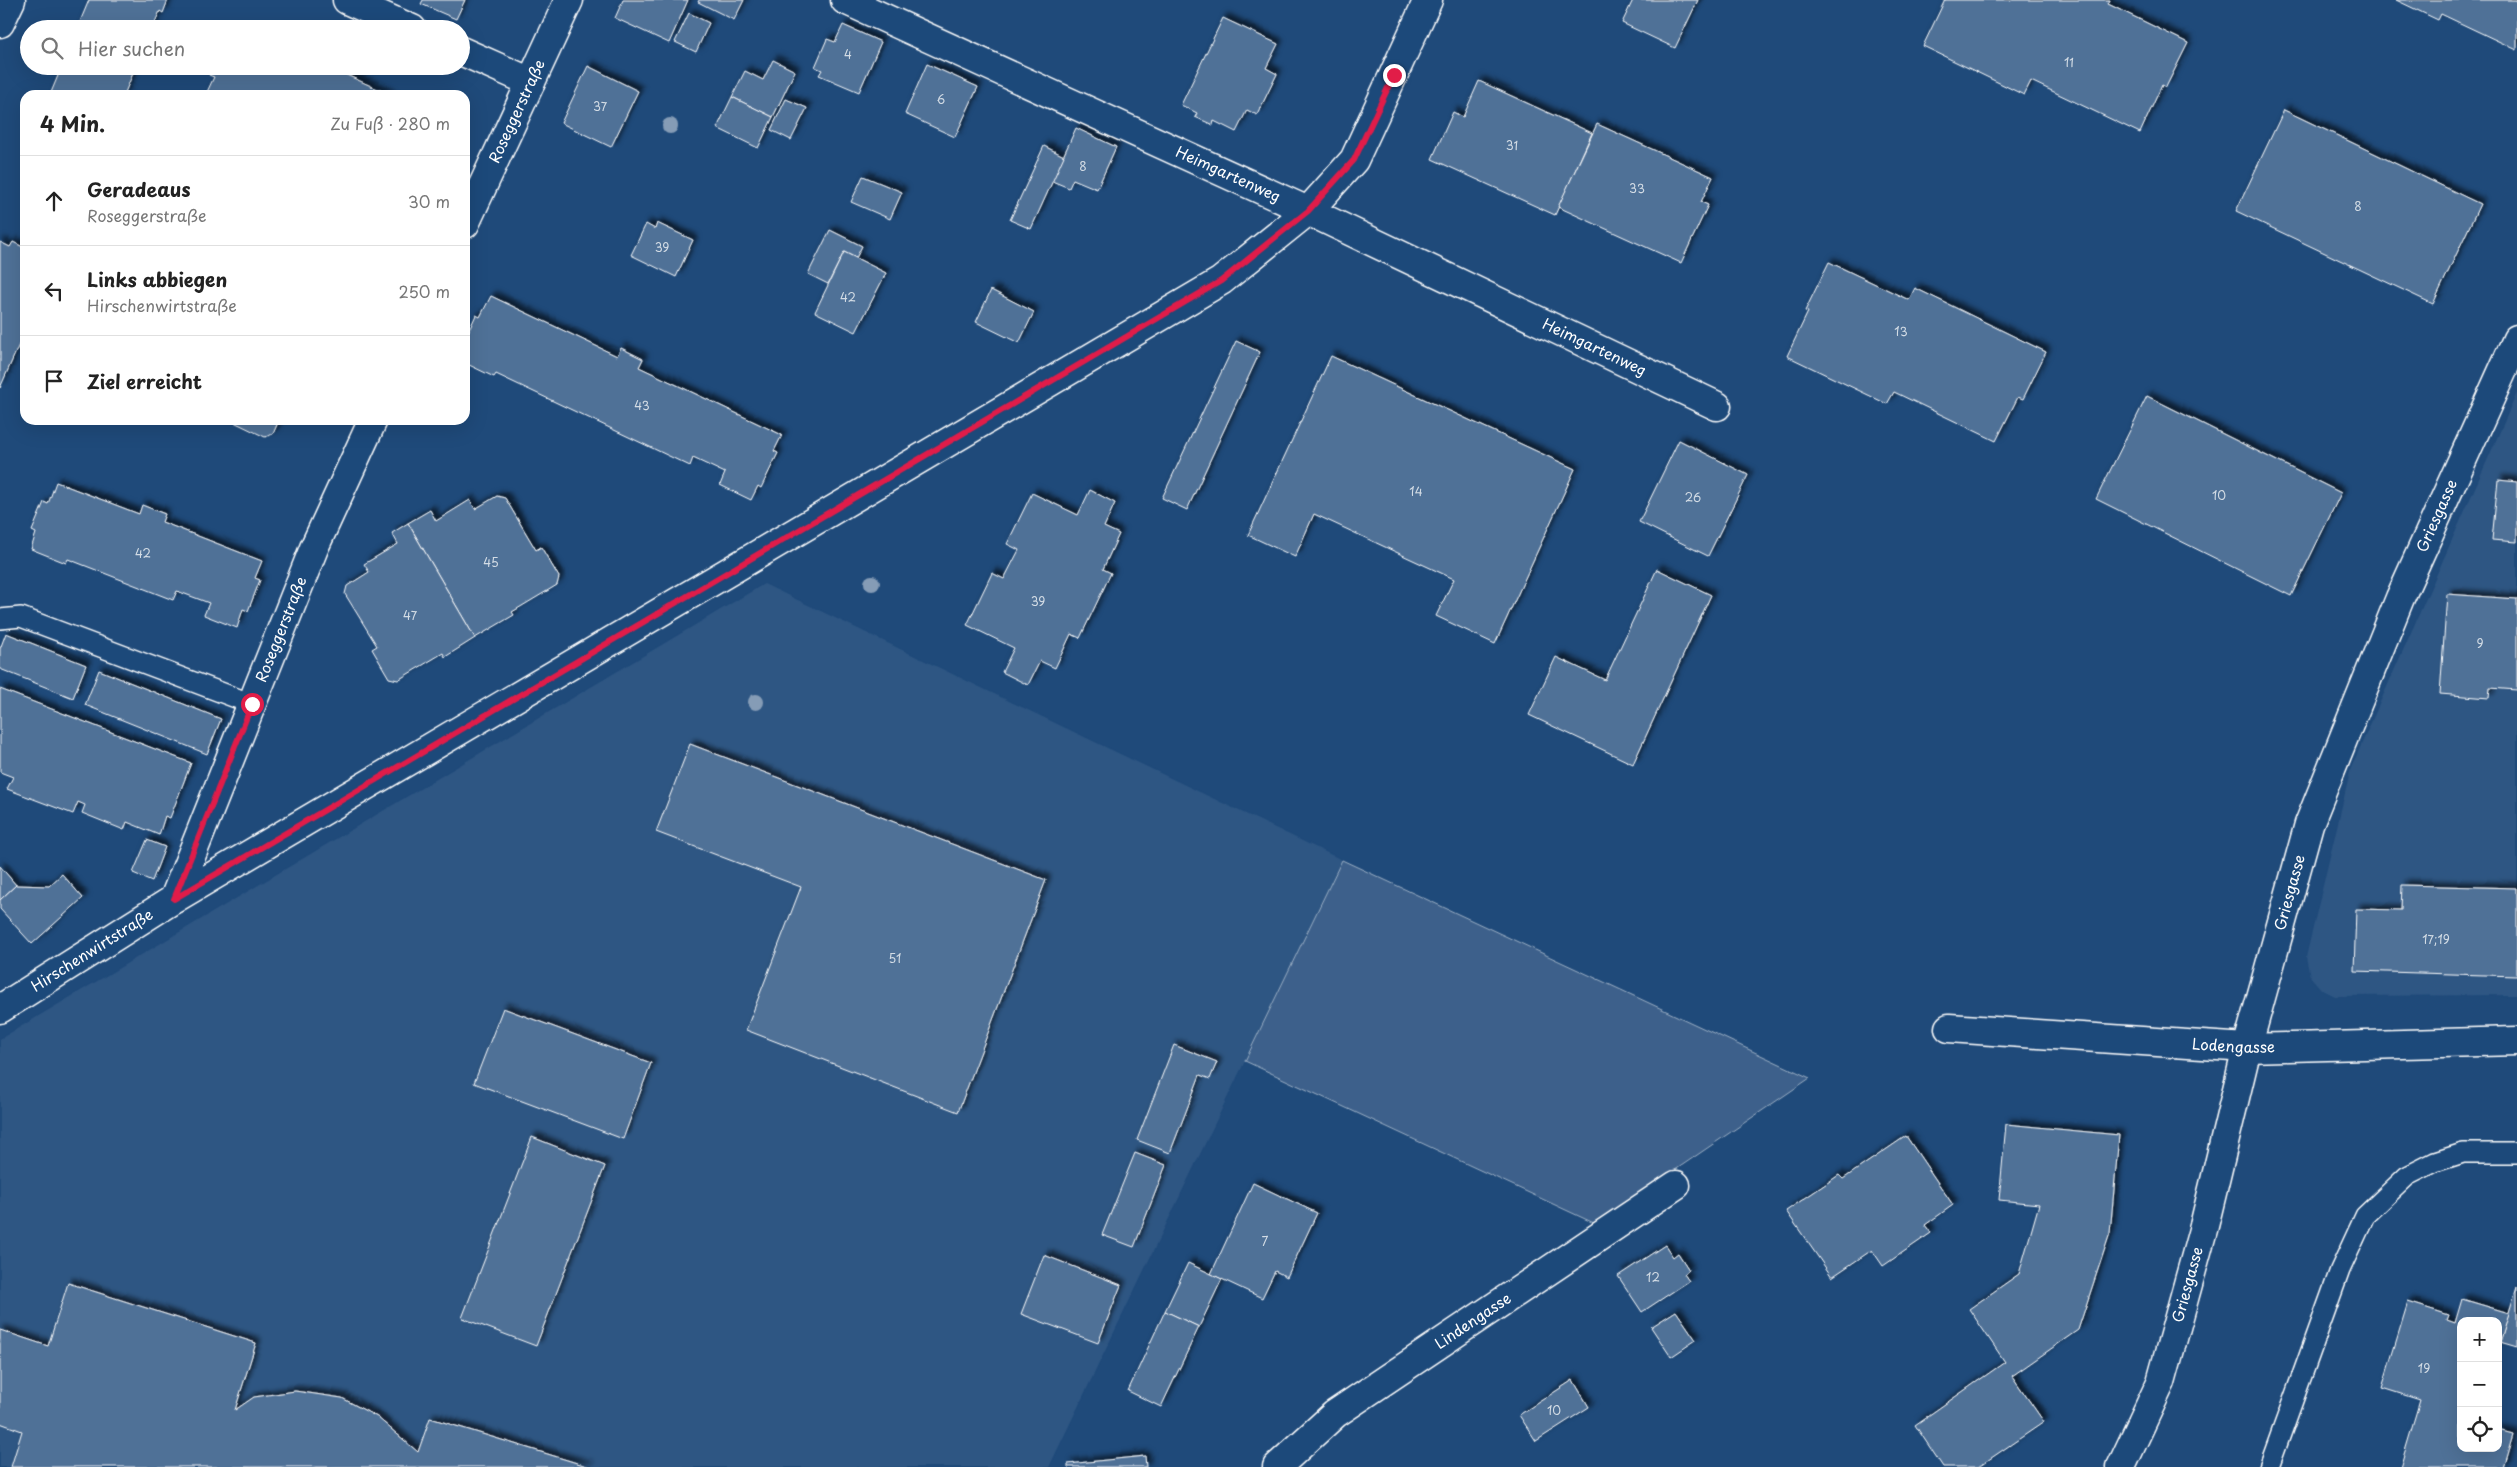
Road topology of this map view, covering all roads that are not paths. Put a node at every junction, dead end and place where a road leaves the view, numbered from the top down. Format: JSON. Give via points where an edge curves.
{"nodes":[{"id":1,"x":11,"y":0,"type":"edge"},
{"id":2,"x":348,"y":0,"type":"edge"},
{"id":3,"x":569,"y":0,"type":"edge"},
{"id":4,"x":845,"y":0,"type":"edge"},
{"id":5,"x":1428,"y":0,"type":"edge"},
{"id":6,"x":392,"y":20,"type":"edge"},
{"id":7,"x":0,"y":24,"type":"edge"},
{"id":8,"x":470,"y":55,"type":"edge"},
{"id":9,"x":532,"y":82,"type":"junction"},
{"id":10,"x":1308,"y":211,"type":"junction"},
{"id":11,"x":470,"y":213,"type":"edge"},
{"id":12,"x":2517,"y":339,"type":"edge"},
{"id":13,"x":1717,"y":406,"type":"dead end"},
{"id":14,"x":371,"y":425,"type":"edge"},
{"id":15,"x":0,"y":619,"type":"edge"},
{"id":16,"x":252,"y":704,"type":"junction"},
{"id":17,"x":174,"y":899,"type":"junction"},
{"id":18,"x":0,"y":1009,"type":"edge"},
{"id":19,"x":1950,"y":1028,"type":"dead end"},
{"id":20,"x":2517,"y":1041,"type":"edge"},
{"id":21,"x":2247,"y":1048,"type":"junction"},
{"id":22,"x":2517,"y":1153,"type":"edge"},
{"id":23,"x":1676,"y":1185,"type":"dead end"},
{"id":24,"x":1277,"y":1467,"type":"edge"},
{"id":25,"x":2121,"y":1467,"type":"edge"},
{"id":26,"x":2269,"y":1467,"type":"edge"}],
"edges":[{"from":1,"to":7,"type":"street"},
{"from":2,"to":6,"type":"street"},
{"from":3,"to":9,"type":"street","name":"Roseggerstraße"},
{"from":4,"to":10,"type":"street","name":"Heimgartenweg"},
{"from":5,"to":10,"type":"street","name":"Hirschenwirtstraße","via":[[1354,160]]},
{"from":8,"to":9,"type":"street"},
{"from":9,"to":11,"type":"street","name":"Roseggerstraße"},
{"from":10,"to":13,"type":"street","name":"Heimgartenweg"},
{"from":10,"to":17,"type":"street","name":"Hirschenwirtstraße","via":[[1221,281]]},
{"from":12,"to":21,"type":"street","name":"Griesgasse","via":[[2400,598],[2309,824]]},
{"from":14,"to":16,"type":"street","name":"Roseggerstraße","via":[[314,548]]},
{"from":15,"to":16,"type":"lane","via":[[21,617]]},
{"from":16,"to":17,"type":"street","name":"Roseggerstraße"},
{"from":17,"to":18,"type":"street","name":"Hirschenwirtstraße"},
{"from":19,"to":21,"type":"street","name":"Lodengasse"},
{"from":20,"to":21,"type":"street","name":"Lodengasse"},
{"from":21,"to":25,"type":"street","name":"Griesgasse","via":[[2204,1226],[2160,1382]]},
{"from":22,"to":26,"type":"lane","via":[[2463,1154],[2435,1162],[2407,1176],[2365,1216],[2340,1270]]},
{"from":23,"to":24,"type":"street","name":"Lindengasse","via":[[1335,1414]]}]}
